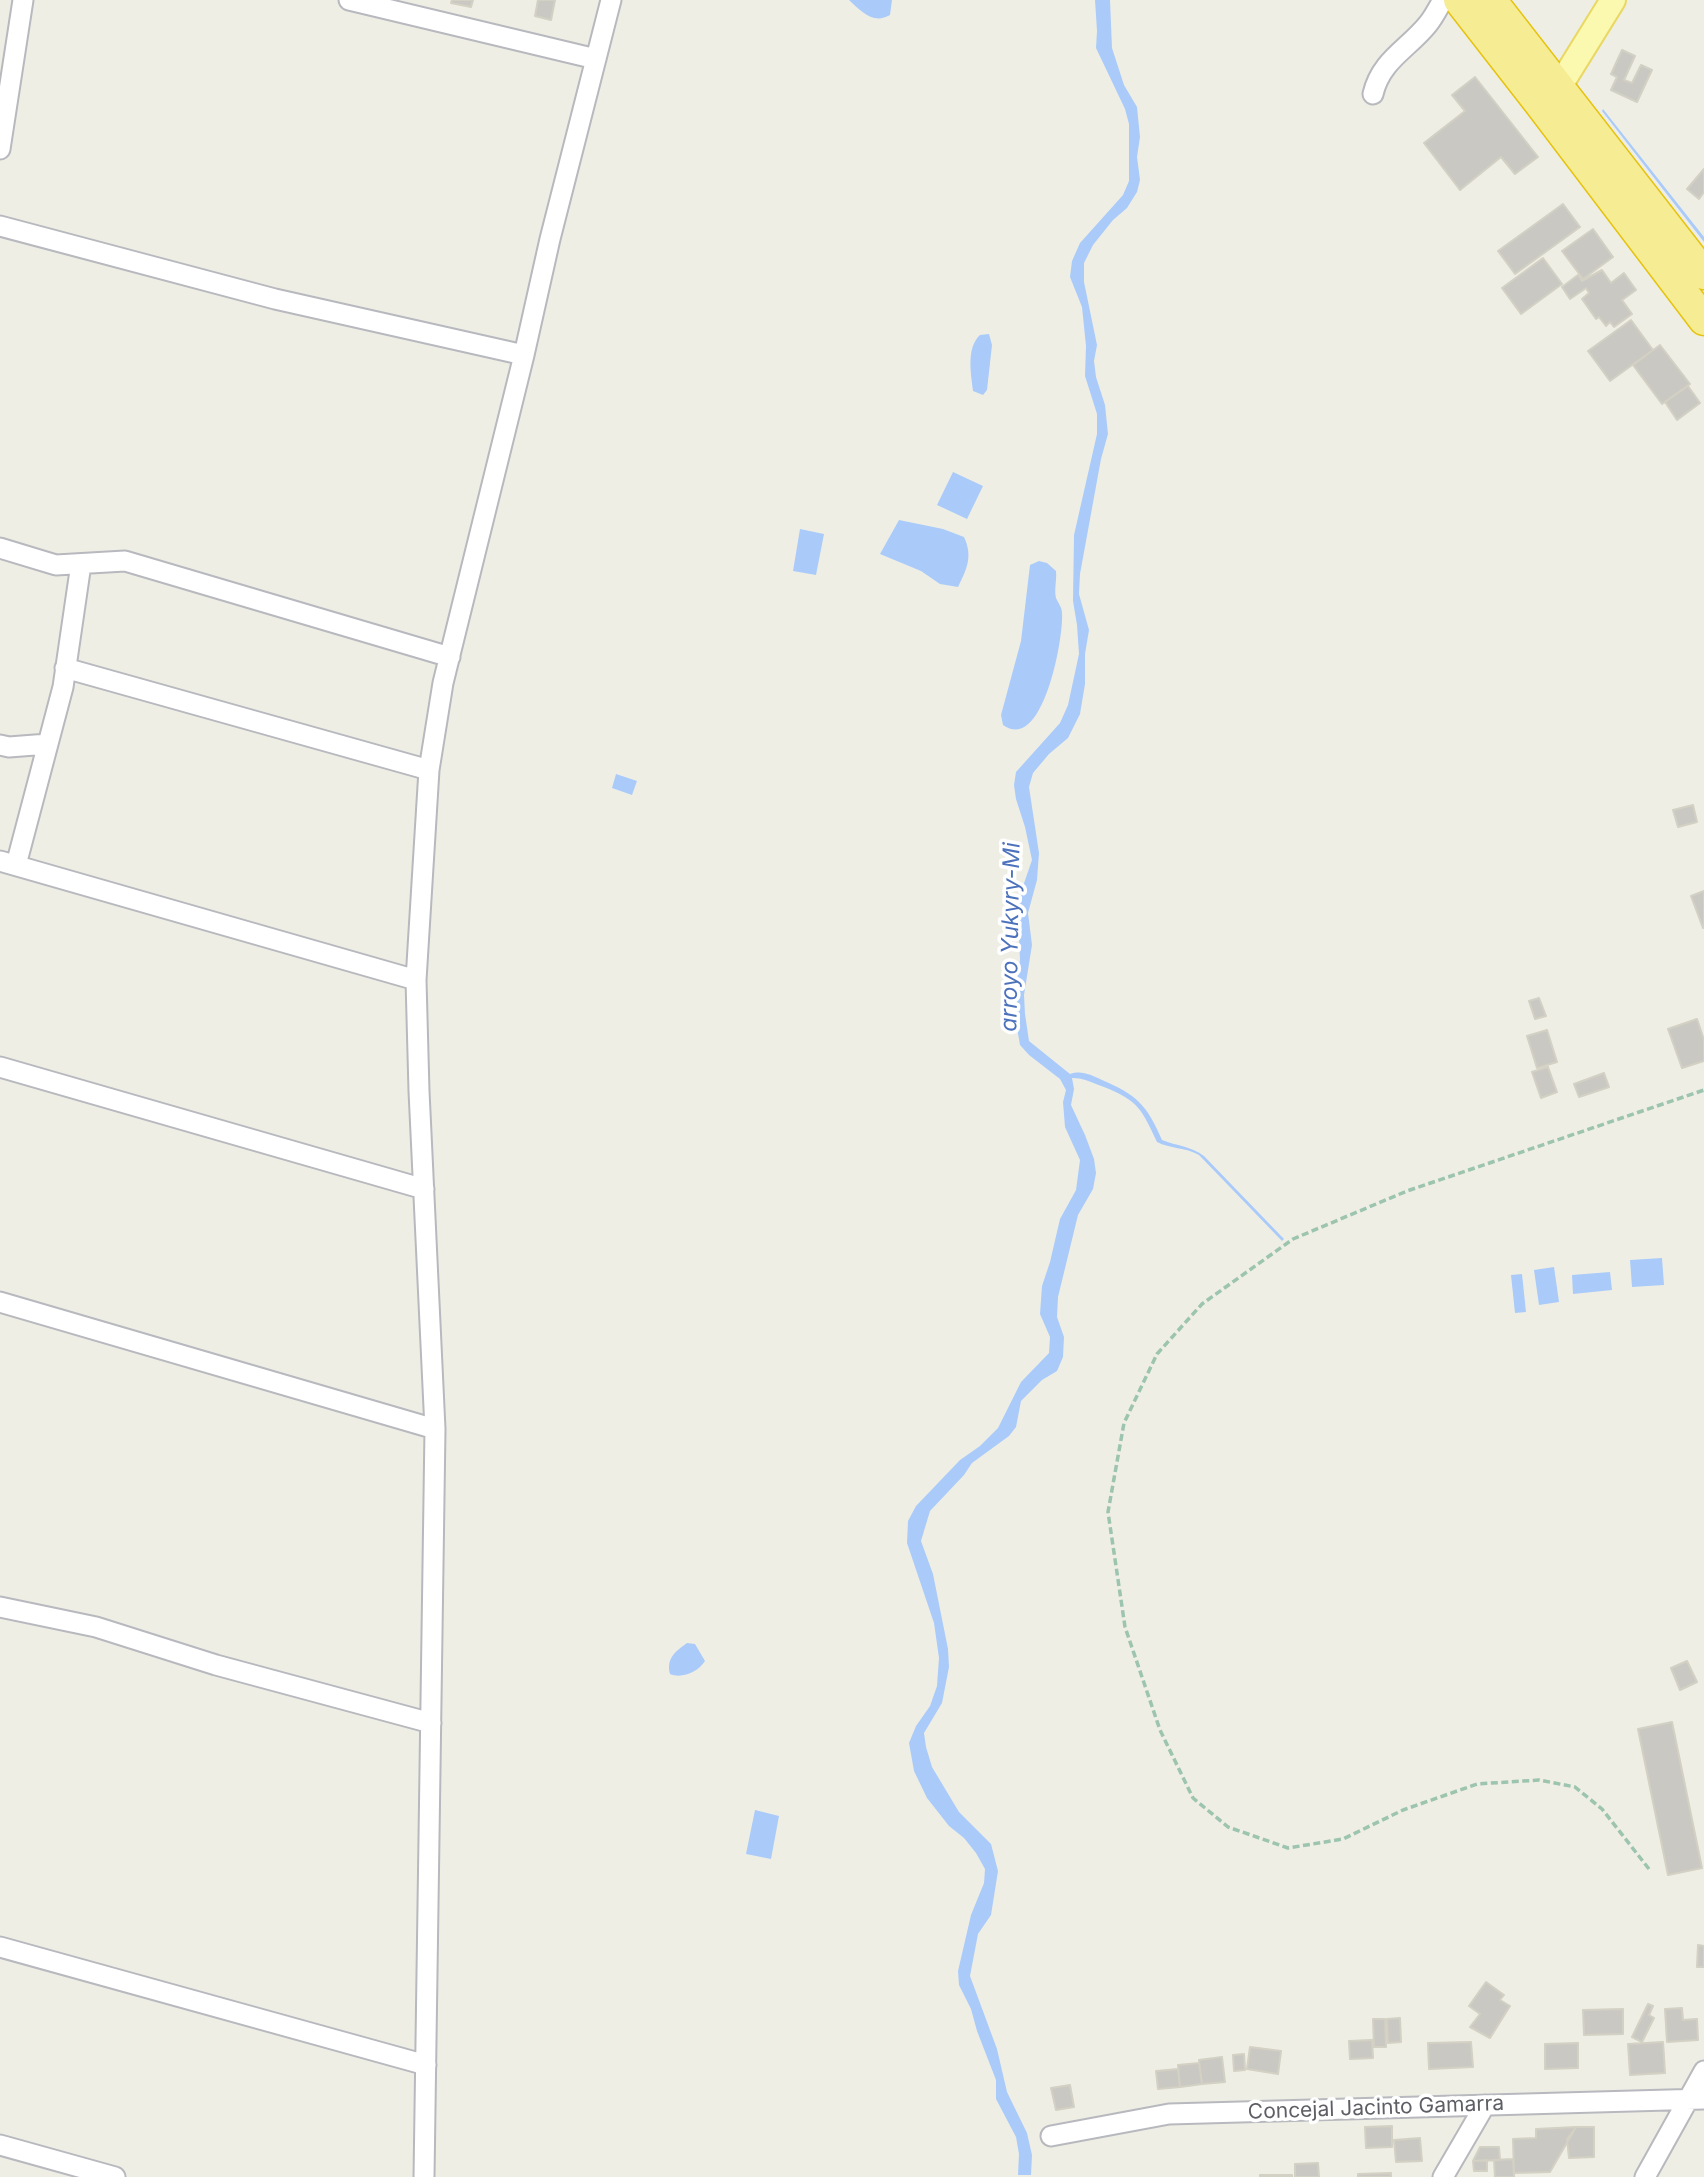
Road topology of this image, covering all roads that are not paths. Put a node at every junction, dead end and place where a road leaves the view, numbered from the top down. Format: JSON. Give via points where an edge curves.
{"nodes":[{"id":1,"x":23,"y":0,"type":"edge"},
{"id":2,"x":349,"y":0,"type":"edge"},
{"id":3,"x":611,"y":0,"type":"edge"},
{"id":4,"x":1443,"y":0,"type":"edge"},
{"id":5,"x":1458,"y":0,"type":"edge"},
{"id":6,"x":1492,"y":0,"type":"edge"},
{"id":7,"x":1614,"y":0,"type":"edge"},
{"id":8,"x":596,"y":59,"type":"junction"},
{"id":9,"x":1373,"y":94,"type":"dead end"},
{"id":10,"x":1550,"y":96,"type":"junction"},
{"id":11,"x":0,"y":149,"type":"edge"},
{"id":12,"x":0,"y":226,"type":"edge"},
{"id":13,"x":1704,"y":274,"type":"edge"},
{"id":14,"x":1704,"y":320,"type":"edge"},
{"id":15,"x":524,"y":355,"type":"junction"},
{"id":16,"x":0,"y":548,"type":"edge"},
{"id":17,"x":81,"y":564,"type":"junction"},
{"id":18,"x":450,"y":657,"type":"junction"},
{"id":19,"x":65,"y":668,"type":"junction"},
{"id":20,"x":48,"y":744,"type":"junction"},
{"id":21,"x":0,"y":745,"type":"edge"},
{"id":22,"x":429,"y":770,"type":"junction"},
{"id":23,"x":8,"y":863,"type":"edge"},
{"id":24,"x":416,"y":980,"type":"junction"},
{"id":25,"x":0,"y":1067,"type":"edge"},
{"id":26,"x":424,"y":1189,"type":"junction"},
{"id":27,"x":0,"y":1302,"type":"edge"},
{"id":28,"x":435,"y":1429,"type":"junction"},
{"id":29,"x":0,"y":1606,"type":"edge"},
{"id":30,"x":431,"y":1723,"type":"junction"},
{"id":31,"x":0,"y":1947,"type":"edge"},
{"id":32,"x":426,"y":2066,"type":"junction"},
{"id":33,"x":1704,"y":2071,"type":"edge"},
{"id":34,"x":1696,"y":2100,"type":"edge"},
{"id":35,"x":1485,"y":2105,"type":"junction"},
{"id":36,"x":1051,"y":2136,"type":"dead end"},
{"id":37,"x":0,"y":2145,"type":"edge"},
{"id":38,"x":116,"y":2177,"type":"edge"},
{"id":39,"x":424,"y":2177,"type":"edge"},
{"id":40,"x":1443,"y":2177,"type":"edge"},
{"id":41,"x":1646,"y":2177,"type":"edge"}],
"edges":[{"from":1,"to":11,"type":"street"},
{"from":2,"to":8,"type":"street"},
{"from":3,"to":8,"type":"street"},
{"from":4,"to":9,"type":"street","via":[[1428,24],[1385,65]]},
{"from":5,"to":10,"type":"highway"},
{"from":6,"to":10,"type":"highway"},
{"from":7,"to":10,"type":"main road"},
{"from":8,"to":15,"type":"street"},
{"from":10,"to":13,"type":"highway"},
{"from":10,"to":14,"type":"highway"},
{"from":12,"to":15,"type":"street","via":[[275,299]]},
{"from":15,"to":18,"type":"street"},
{"from":16,"to":17,"type":"street","via":[[56,565]]},
{"from":17,"to":18,"type":"street","via":[[125,561]]},
{"from":17,"to":19,"type":"street"},
{"from":18,"to":22,"type":"street"},
{"from":19,"to":20,"type":"street"},
{"from":19,"to":22,"type":"street"},
{"from":20,"to":21,"type":"street"},
{"from":20,"to":23,"type":"street"},
{"from":22,"to":24,"type":"street"},
{"from":23,"to":24,"type":"street"},
{"from":24,"to":26,"type":"street"},
{"from":25,"to":26,"type":"street"},
{"from":26,"to":28,"type":"street"},
{"from":27,"to":28,"type":"street"},
{"from":28,"to":30,"type":"street"},
{"from":29,"to":30,"type":"street","via":[[96,1627]]},
{"from":30,"to":32,"type":"street"},
{"from":31,"to":32,"type":"street"},
{"from":32,"to":39,"type":"street"},
{"from":33,"to":34,"type":"street"},
{"from":34,"to":35,"type":"street","name":"Concejal Jacinto Gamarra"},
{"from":34,"to":41,"type":"street"},
{"from":35,"to":36,"type":"street","name":"Concejal Jacinto Gamarra","via":[[1169,2114]]},
{"from":35,"to":40,"type":"street"},
{"from":37,"to":38,"type":"street"}]}
